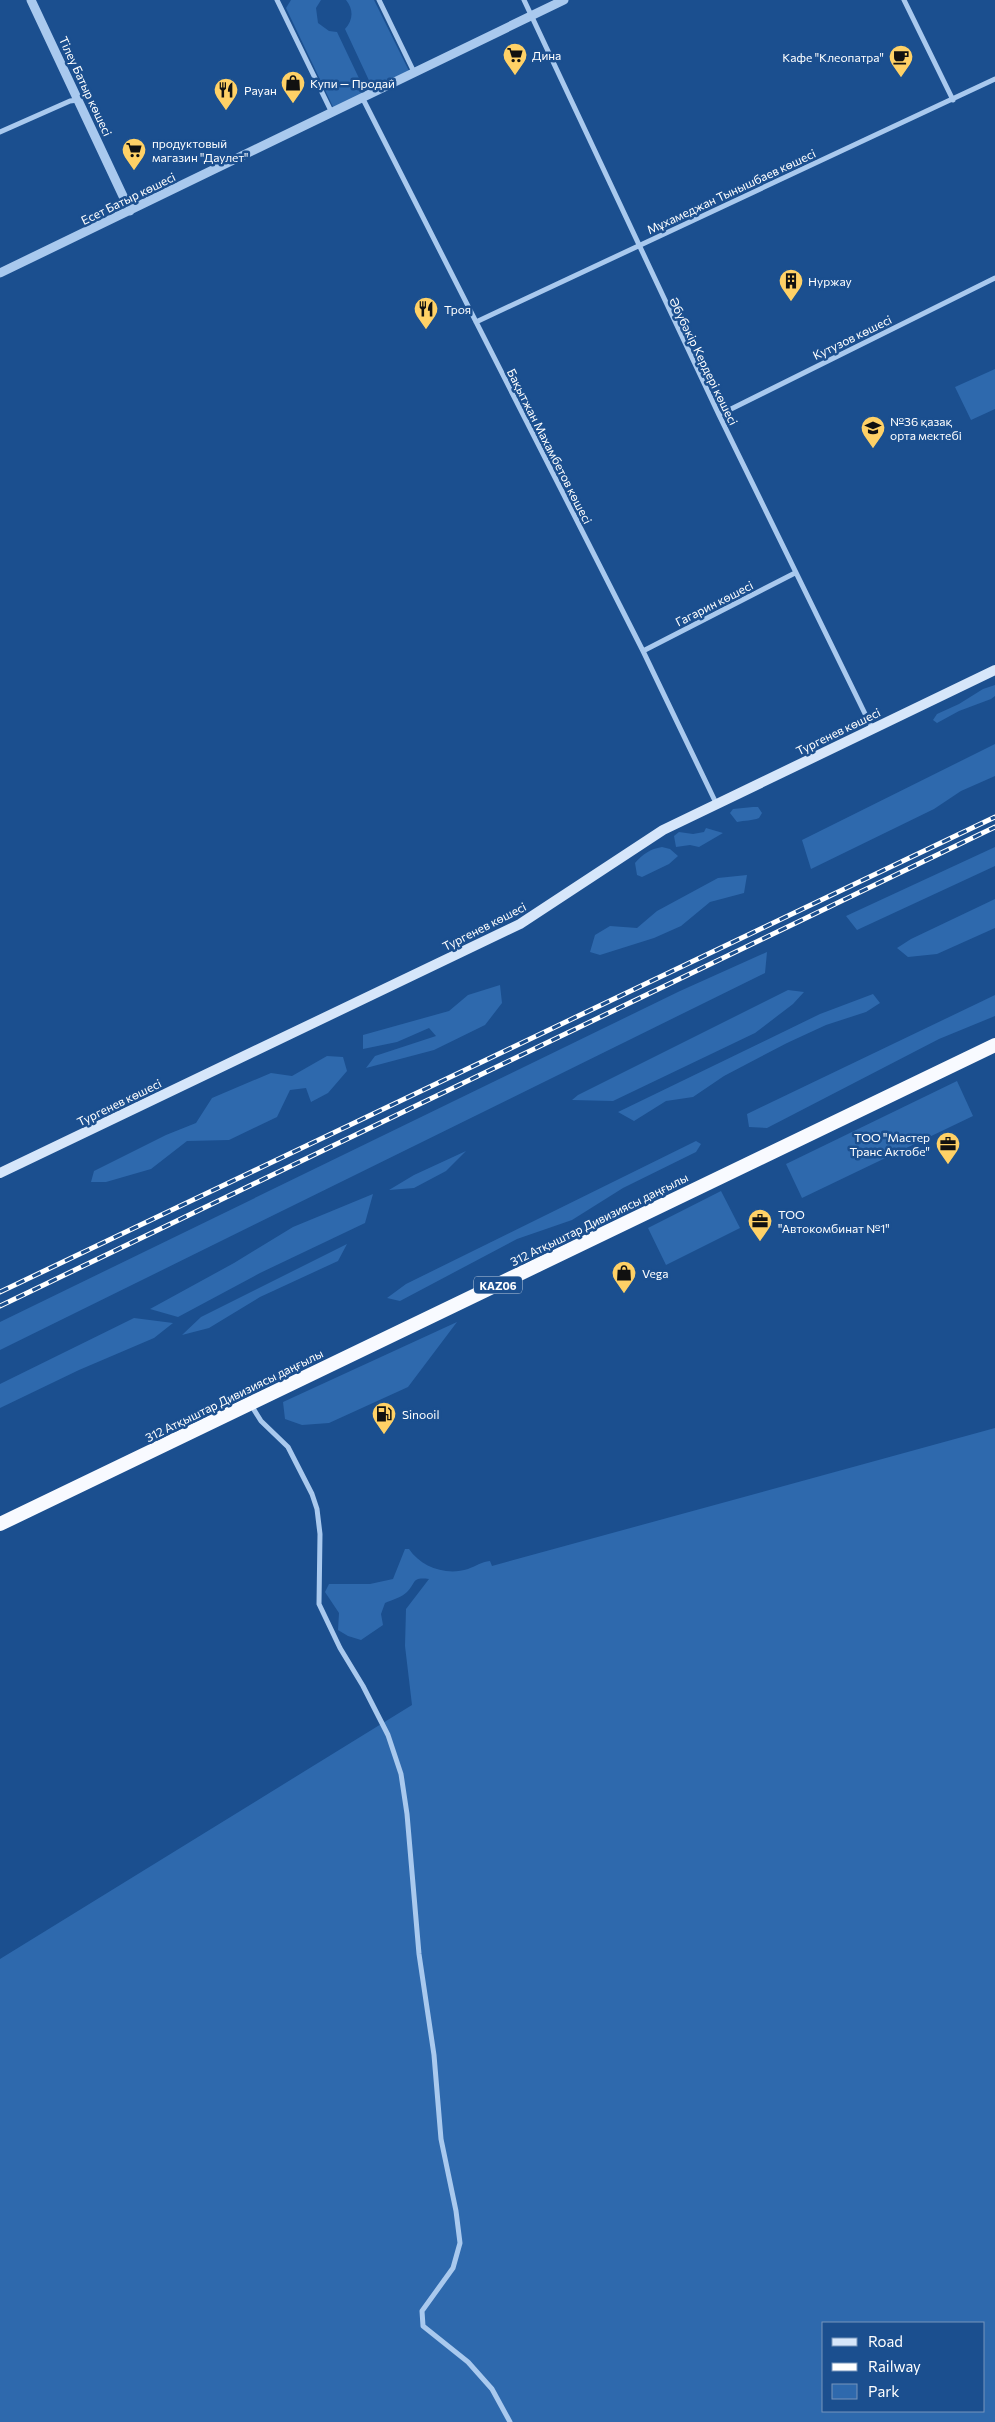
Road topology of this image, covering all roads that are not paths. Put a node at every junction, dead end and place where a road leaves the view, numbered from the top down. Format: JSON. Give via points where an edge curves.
{"nodes":[{"id":1,"x":31,"y":0,"type":"edge"},
{"id":2,"x":277,"y":0,"type":"edge"},
{"id":3,"x":379,"y":0,"type":"edge"},
{"id":4,"x":524,"y":0,"type":"edge"},
{"id":5,"x":564,"y":0,"type":"edge"},
{"id":6,"x":904,"y":0,"type":"edge"},
{"id":7,"x":531,"y":16,"type":"junction"},
{"id":8,"x":414,"y":72,"type":"junction"},
{"id":9,"x":995,"y":79,"type":"edge"},
{"id":10,"x":363,"y":98,"type":"junction"},
{"id":11,"x":78,"y":100,"type":"junction"},
{"id":12,"x":953,"y":100,"type":"junction"},
{"id":13,"x":332,"y":113,"type":"junction"},
{"id":14,"x":0,"y":132,"type":"edge"},
{"id":15,"x":130,"y":211,"type":"junction"},
{"id":16,"x":638,"y":246,"type":"junction"},
{"id":17,"x":0,"y":273,"type":"edge"},
{"id":18,"x":995,"y":278,"type":"edge"},
{"id":19,"x":476,"y":322,"type":"junction"},
{"id":20,"x":718,"y":415,"type":"junction"},
{"id":21,"x":795,"y":573,"type":"junction"},
{"id":22,"x":643,"y":651,"type":"junction"},
{"id":23,"x":995,"y":670,"type":"edge"},
{"id":24,"x":872,"y":728,"type":"junction"},
{"id":25,"x":716,"y":803,"type":"junction"},
{"id":26,"x":995,"y":1045,"type":"edge"},
{"id":27,"x":0,"y":1173,"type":"edge"},
{"id":28,"x":250,"y":1404,"type":"junction"},
{"id":29,"x":0,"y":1524,"type":"edge"},
{"id":30,"x":510,"y":2422,"type":"edge"}],
"edges":[{"from":1,"to":11,"type":"street","name":"Тілеу Батыр көшесі"},
{"from":2,"to":13,"type":"street"},
{"from":3,"to":8,"type":"street"},
{"from":4,"to":7,"type":"street","name":"Әбубәкір Кердері көшесі"},
{"from":5,"to":7,"type":"street","name":"Есет Батыр көшесі"},
{"from":6,"to":12,"type":"street"},
{"from":7,"to":8,"type":"street","name":"Есет Батыр көшесі"},
{"from":7,"to":16,"type":"street","name":"Әбубәкір Кердері көшесі"},
{"from":8,"to":10,"type":"street","name":"Есет Батыр көшесі"},
{"from":9,"to":12,"type":"street","name":"Мұхамеджан Тынышбаев көшесі"},
{"from":10,"to":13,"type":"street","name":"Есет Батыр көшесі"},
{"from":10,"to":19,"type":"street","name":"Бақытжан Махамбетов көшесі"},
{"from":11,"to":14,"type":"street"},
{"from":11,"to":15,"type":"street","name":"Тілеу Батыр көшесі"},
{"from":12,"to":16,"type":"street","name":"Мұхамеджан Тынышбаев көшесі"},
{"from":13,"to":15,"type":"street","name":"Есет Батыр көшесі"},
{"from":15,"to":17,"type":"street","name":"Есет Батыр көшесі"},
{"from":16,"to":19,"type":"street","name":"Мұхамеджан Тынышбаев көшесі"},
{"from":16,"to":20,"type":"street","name":"Әбубәкір Кердері көшесі"},
{"from":18,"to":20,"type":"street","name":"Кутузов көшесі"},
{"from":19,"to":22,"type":"street","name":"Бақытжан Махамбетов көшесі"},
{"from":20,"to":21,"type":"street","name":"Әбубәкір Кердері көшесі"},
{"from":21,"to":22,"type":"street","name":"Гагарин көшесі"},
{"from":21,"to":24,"type":"street","name":"Әбубәкір Кердері көшесі"},
{"from":22,"to":25,"type":"street","name":"Бақытжан Махамбетов көшесі"},
{"from":23,"to":24,"type":"main road","name":"Тургенев көшесі"},
{"from":24,"to":25,"type":"main road","name":"Тургенев көшесі"},
{"from":25,"to":27,"type":"main road","name":"Тургенев көшесі","via":[[663,830],[520,924]]},
{"from":26,"to":28,"type":"highway","name":"312 Атқыштар Дивизиясы даңғылы","number":"KАZ06"},
{"from":28,"to":29,"type":"highway","name":"312 Атқыштар Дивизиясы даңғылы","number":"KАZ06"},
{"from":28,"to":30,"type":"street","via":[[261,1421],[288,1447],[312,1494],[320,1534],[319,1604],[388,1735],[401,1774],[441,2139],[460,2243],[453,2268],[422,2311],[423,2326],[468,2362],[492,2389]]}]}
